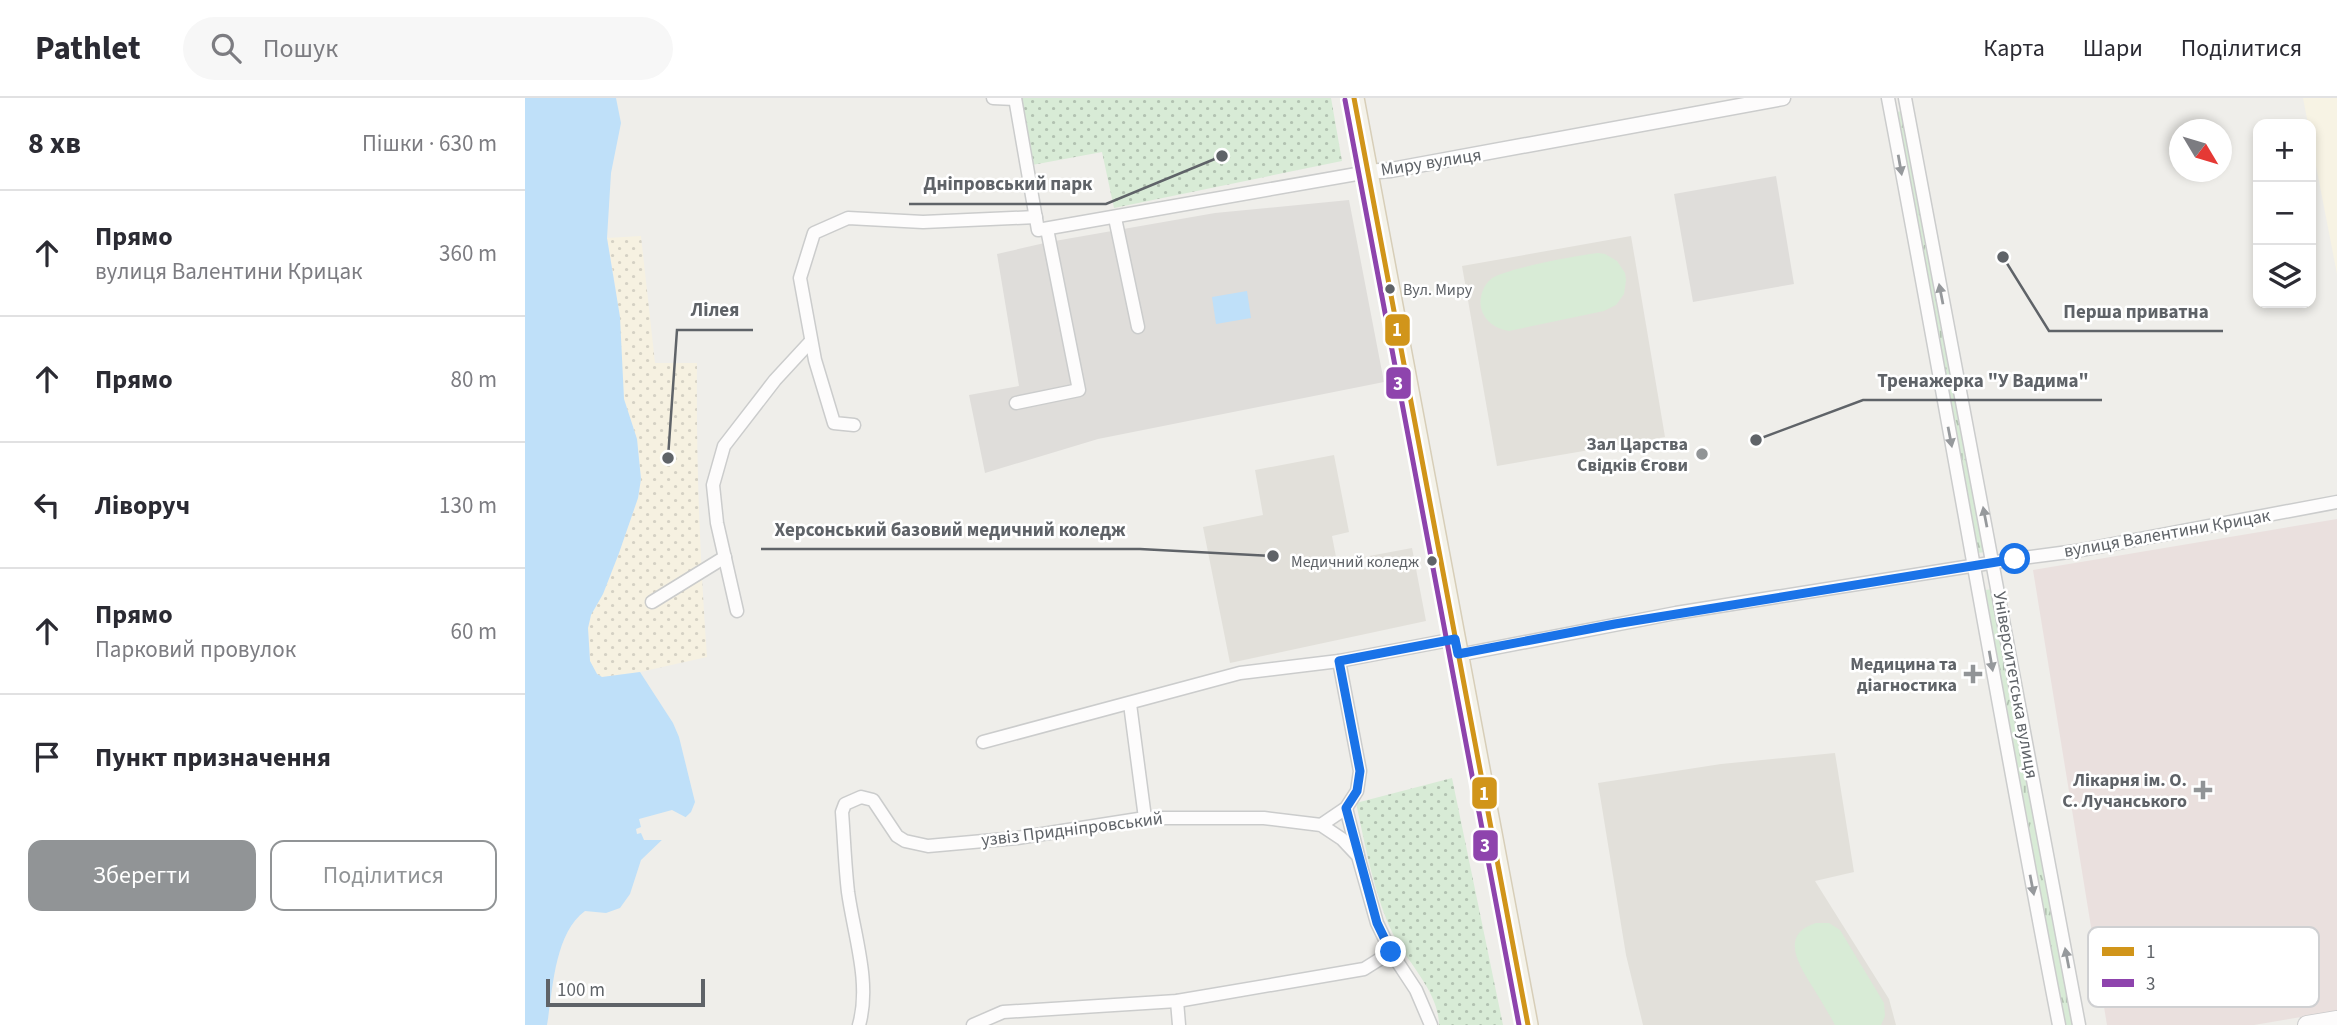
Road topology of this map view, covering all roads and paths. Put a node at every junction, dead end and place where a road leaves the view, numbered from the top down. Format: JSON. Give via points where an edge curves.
{"nodes":[{"id":1,"x":993,"y":98,"type":"edge"},
{"id":2,"x":1354,"y":98,"type":"edge"},
{"id":3,"x":1783,"y":98,"type":"edge"},
{"id":4,"x":1888,"y":98,"type":"edge"},
{"id":5,"x":1905,"y":98,"type":"edge"},
{"id":6,"x":1015,"y":99,"type":"edge"},
{"id":7,"x":1368,"y":172,"type":"junction"},
{"id":8,"x":1036,"y":217,"type":"junction"},
{"id":9,"x":1115,"y":218,"type":"junction"},
{"id":10,"x":1042,"y":229,"type":"junction"},
{"id":11,"x":1138,"y":327,"type":"dead end"},
{"id":12,"x":811,"y":341,"type":"junction"},
{"id":13,"x":1016,"y":403,"type":"dead end"},
{"id":14,"x":854,"y":425,"type":"dead end"},
{"id":15,"x":2337,"y":502,"type":"edge"},
{"id":16,"x":725,"y":556,"type":"junction"},
{"id":17,"x":1994,"y":563,"type":"junction"},
{"id":18,"x":1975,"y":566,"type":"junction"},
{"id":19,"x":652,"y":603,"type":"dead end"},
{"id":20,"x":737,"y":611,"type":"dead end"},
{"id":21,"x":1456,"y":647,"type":"junction"},
{"id":22,"x":1339,"y":661,"type":"junction"},
{"id":23,"x":1130,"y":704,"type":"junction"},
{"id":24,"x":983,"y":743,"type":"dead end"},
{"id":25,"x":1346,"y":808,"type":"junction"},
{"id":26,"x":1145,"y":818,"type":"junction"},
{"id":27,"x":1321,"y":825,"type":"junction"},
{"id":28,"x":1358,"y":856,"type":"junction"},
{"id":29,"x":1391,"y":952,"type":"junction"},
{"id":30,"x":1177,"y":1000,"type":"junction"},
{"id":31,"x":2337,"y":1020,"type":"edge"},
{"id":32,"x":859,"y":1025,"type":"edge"},
{"id":33,"x":974,"y":1025,"type":"edge"},
{"id":34,"x":1179,"y":1025,"type":"edge"},
{"id":35,"x":1431,"y":1025,"type":"edge"},
{"id":36,"x":1528,"y":1025,"type":"edge"},
{"id":37,"x":2059,"y":1025,"type":"edge"},
{"id":38,"x":2079,"y":1025,"type":"edge"},
{"id":39,"x":2307,"y":1025,"type":"edge"}],
"edges":[{"from":1,"to":6,"type":"street"},
{"from":2,"to":7,"type":"main road"},
{"from":3,"to":7,"type":"street","name":"Миру вулиця"},
{"from":4,"to":18,"type":"street","name":"Університетська вулиця","one_way":true},
{"from":17,"to":5,"type":"street","name":"Університетська вулиця","one_way":true},
{"from":6,"to":8,"type":"street"},
{"from":7,"to":9,"type":"street","name":"Миру вулиця"},
{"from":7,"to":21,"type":"main road"},
{"from":8,"to":10,"type":"street"},
{"from":8,"to":12,"type":"street","via":[[923,222],[848,218],[814,233],[800,278]]},
{"from":9,"to":10,"type":"street","name":"Миру вулиця"},
{"from":9,"to":11,"type":"street"},
{"from":10,"to":13,"type":"street","via":[[1079,390]]},
{"from":12,"to":14,"type":"street","via":[[834,423]]},
{"from":12,"to":16,"type":"street","via":[[724,446],[713,485]]},
{"from":15,"to":17,"type":"street","name":"вулиця Валентини Крицак"},
{"from":16,"to":19,"type":"street"},
{"from":16,"to":20,"type":"street"},
{"from":17,"to":18,"type":"street","name":"вулиця Валентини Крицак"},
{"from":38,"to":17,"type":"street","name":"Університетська вулиця","one_way":true},
{"from":18,"to":21,"type":"street","name":"вулиця Валентини Крицак"},
{"from":18,"to":37,"type":"street","name":"Університетська вулиця","one_way":true},
{"from":21,"to":22,"type":"street","name":"вулиця Валентини Крицак"},
{"from":21,"to":36,"type":"main road"},
{"from":22,"to":23,"type":"street","name":"вулиця Валентини Крицак","via":[[1240,673]]},
{"from":22,"to":25,"type":"street","via":[[1360,771],[1357,791]]},
{"from":23,"to":24,"type":"street","name":"вулиця Валентини Крицак"},
{"from":23,"to":26,"type":"street"},
{"from":25,"to":27,"type":"street"},
{"from":25,"to":28,"type":"street"},
{"from":26,"to":27,"type":"street","name":"узвіз Придніпровський","via":[[1263,818]]},
{"from":26,"to":32,"type":"street","name":"узвіз Придніпровський","via":[[1017,838],[927,846],[897,836],[868,797],[845,804],[848,889],[861,955],[864,1002]]},
{"from":27,"to":28,"type":"street"},
{"from":28,"to":29,"type":"street","via":[[1377,923]]},
{"from":29,"to":30,"type":"street","via":[[1364,969]]},
{"from":29,"to":35,"type":"street","via":[[1416,990]]},
{"from":30,"to":33,"type":"street","via":[[1003,1012]]},
{"from":30,"to":34,"type":"street"},
{"from":31,"to":39,"type":"main road"}]}
